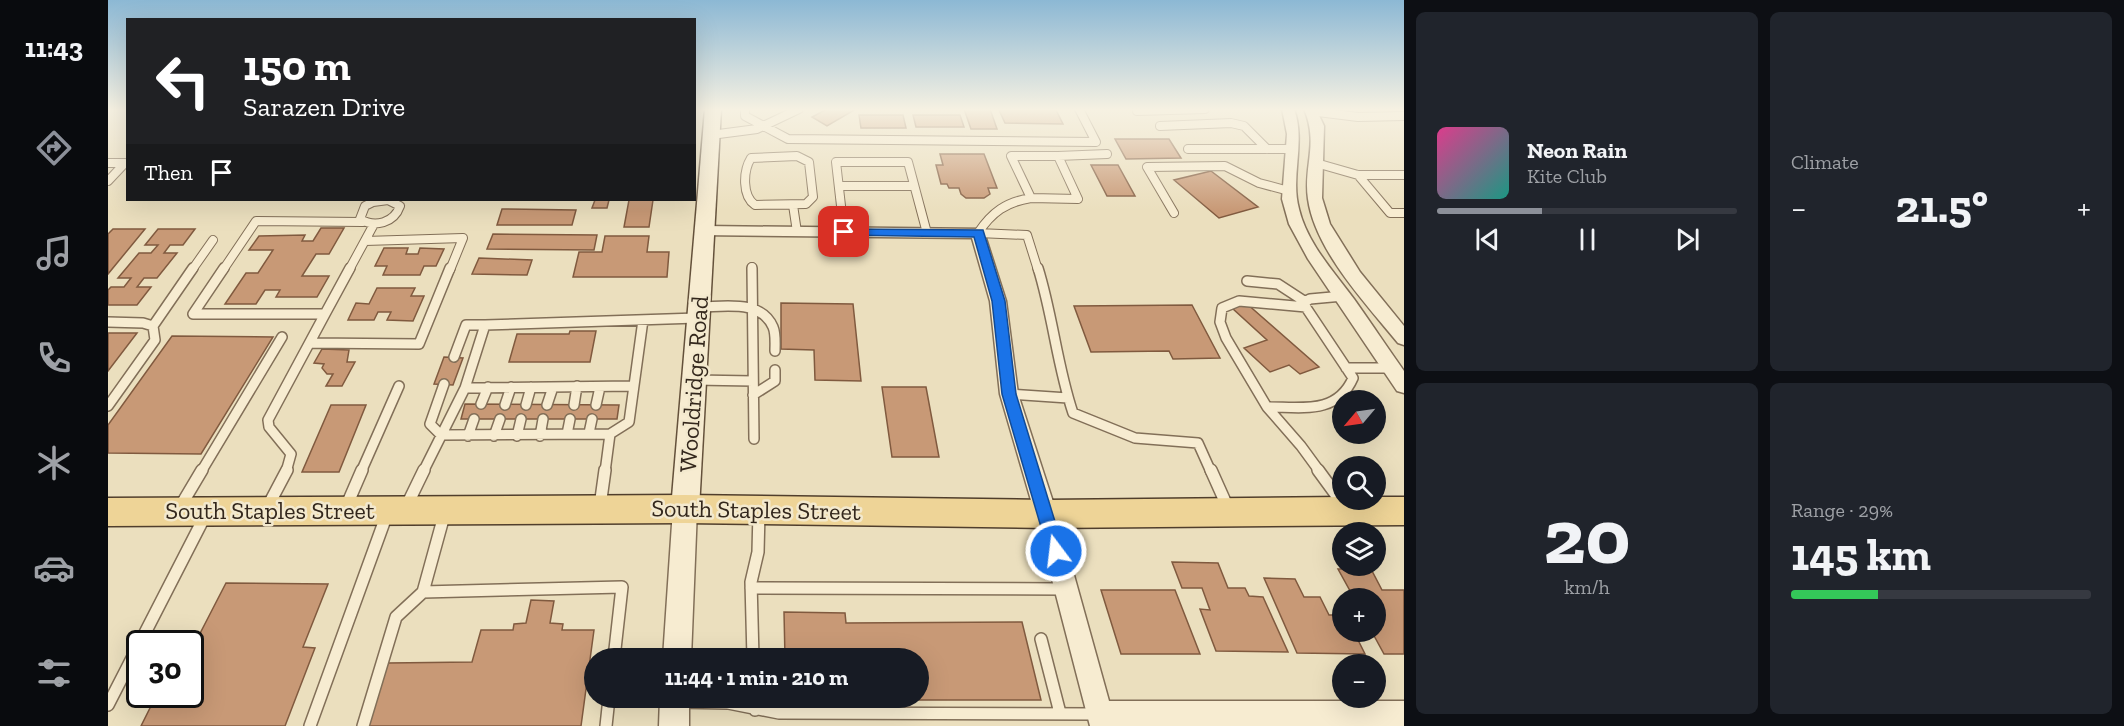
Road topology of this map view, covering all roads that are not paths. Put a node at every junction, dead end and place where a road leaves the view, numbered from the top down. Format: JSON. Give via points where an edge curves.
{"nodes":[{"id":1,"x":710,"y":143,"type":"edge"},
{"id":2,"x":1261,"y":143,"type":"edge"},
{"id":3,"x":1293,"y":143,"type":"edge"},
{"id":4,"x":1317,"y":143,"type":"edge"},
{"id":5,"x":1188,"y":149,"type":"dead end"},
{"id":6,"x":1267,"y":149,"type":"junction"},
{"id":7,"x":1293,"y":149,"type":"junction"},
{"id":8,"x":1107,"y":154,"type":"dead end"},
{"id":9,"x":1058,"y":156,"type":"junction"},
{"id":10,"x":108,"y":163,"type":"edge"},
{"id":11,"x":1316,"y":164,"type":"junction"},
{"id":12,"x":1358,"y":175,"type":"junction"},
{"id":13,"x":1401,"y":175,"type":"edge"},
{"id":14,"x":108,"y":181,"type":"edge"},
{"id":15,"x":1404,"y":182,"type":"edge"},
{"id":16,"x":839,"y":186,"type":"junction"},
{"id":17,"x":914,"y":186,"type":"junction"},
{"id":18,"x":1289,"y":191,"type":"junction"},
{"id":19,"x":1315,"y":197,"type":"junction"},
{"id":20,"x":1030,"y":198,"type":"junction"},
{"id":21,"x":378,"y":201,"type":"edge"},
{"id":22,"x":387,"y":201,"type":"edge"},
{"id":23,"x":793,"y":205,"type":"junction"},
{"id":24,"x":1174,"y":213,"type":"dead end"},
{"id":25,"x":1404,"y":213,"type":"edge"},
{"id":26,"x":363,"y":222,"type":"junction"},
{"id":27,"x":374,"y":224,"type":"junction"},
{"id":28,"x":704,"y":231,"type":"junction"},
{"id":29,"x":797,"y":232,"type":"junction"},
{"id":30,"x":844,"y":232,"type":"junction"},
{"id":31,"x":927,"y":233,"type":"junction"},
{"id":32,"x":978,"y":233,"type":"junction"},
{"id":33,"x":213,"y":240,"type":"dead end"},
{"id":34,"x":365,"y":241,"type":"junction"},
{"id":35,"x":752,"y":267,"type":"dead end"},
{"id":36,"x":1247,"y":281,"type":"dead end"},
{"id":37,"x":1343,"y":296,"type":"junction"},
{"id":38,"x":1370,"y":296,"type":"junction"},
{"id":39,"x":1305,"y":304,"type":"junction"},
{"id":40,"x":752,"y":307,"type":"junction"},
{"id":41,"x":699,"y":313,"type":"junction"},
{"id":42,"x":325,"y":314,"type":"junction"},
{"id":43,"x":642,"y":320,"type":"junction"},
{"id":44,"x":108,"y":322,"type":"edge"},
{"id":45,"x":485,"y":325,"type":"junction"},
{"id":46,"x":153,"y":326,"type":"junction"},
{"id":47,"x":282,"y":337,"type":"dead end"},
{"id":48,"x":1404,"y":338,"type":"edge"},
{"id":49,"x":310,"y":343,"type":"junction"},
{"id":50,"x":775,"y":351,"type":"dead end"},
{"id":51,"x":454,"y":357,"type":"dead end"},
{"id":52,"x":1346,"y":368,"type":"junction"},
{"id":53,"x":1392,"y":368,"type":"junction"},
{"id":54,"x":775,"y":370,"type":"dead end"},
{"id":55,"x":694,"y":380,"type":"junction"},
{"id":56,"x":753,"y":381,"type":"junction"},
{"id":57,"x":444,"y":384,"type":"dead end"},
{"id":58,"x":399,"y":386,"type":"dead end"},
{"id":59,"x":577,"y":386,"type":"junction"},
{"id":60,"x":634,"y":386,"type":"junction"},
{"id":61,"x":1404,"y":386,"type":"edge"},
{"id":62,"x":488,"y":387,"type":"junction"},
{"id":63,"x":511,"y":387,"type":"junction"},
{"id":64,"x":531,"y":387,"type":"junction"},
{"id":65,"x":553,"y":387,"type":"junction"},
{"id":66,"x":600,"y":387,"type":"junction"},
{"id":67,"x":465,"y":388,"type":"junction"},
{"id":68,"x":1009,"y":394,"type":"junction"},
{"id":69,"x":753,"y":395,"type":"junction"},
{"id":70,"x":1068,"y":398,"type":"junction"},
{"id":71,"x":481,"y":404,"type":"dead end"},
{"id":72,"x":505,"y":405,"type":"dead end"},
{"id":73,"x":526,"y":405,"type":"dead end"},
{"id":74,"x":547,"y":405,"type":"dead end"},
{"id":75,"x":574,"y":405,"type":"dead end"},
{"id":76,"x":596,"y":405,"type":"dead end"},
{"id":77,"x":108,"y":406,"type":"edge"},
{"id":78,"x":1267,"y":407,"type":"junction"},
{"id":79,"x":474,"y":419,"type":"dead end"},
{"id":80,"x":500,"y":419,"type":"dead end"},
{"id":81,"x":521,"y":419,"type":"dead end"},
{"id":82,"x":543,"y":419,"type":"dead end"},
{"id":83,"x":570,"y":419,"type":"dead end"},
{"id":84,"x":592,"y":419,"type":"dead end"},
{"id":85,"x":589,"y":433,"type":"junction"},
{"id":86,"x":567,"y":434,"type":"junction"},
{"id":87,"x":610,"y":434,"type":"junction"},
{"id":88,"x":441,"y":435,"type":"junction"},
{"id":89,"x":468,"y":436,"type":"junction"},
{"id":90,"x":494,"y":436,"type":"junction"},
{"id":91,"x":517,"y":436,"type":"junction"},
{"id":92,"x":540,"y":436,"type":"junction"},
{"id":93,"x":754,"y":439,"type":"dead end"},
{"id":94,"x":599,"y":509,"type":"junction"},
{"id":95,"x":685,"y":509,"type":"junction"},
{"id":96,"x":396,"y":510,"type":"junction"},
{"id":97,"x":446,"y":510,"type":"junction"},
{"id":98,"x":759,"y":510,"type":"junction"},
{"id":99,"x":265,"y":511,"type":"junction"},
{"id":100,"x":1404,"y":511,"type":"edge"},
{"id":101,"x":108,"y":512,"type":"edge"},
{"id":102,"x":192,"y":512,"type":"junction"},
{"id":103,"x":344,"y":512,"type":"junction"},
{"id":104,"x":1348,"y":512,"type":"junction"},
{"id":105,"x":1230,"y":513,"type":"junction"},
{"id":106,"x":1046,"y":514,"type":"junction"},
{"id":107,"x":751,"y":588,"type":"junction"},
{"id":108,"x":1066,"y":589,"type":"junction"},
{"id":109,"x":423,"y":592,"type":"junction"},
{"id":110,"x":1041,"y":639,"type":"dead end"},
{"id":111,"x":615,"y":648,"type":"edge"},
{"id":112,"x":678,"y":648,"type":"edge"},
{"id":113,"x":753,"y":648,"type":"edge"},
{"id":114,"x":108,"y":705,"type":"edge"},
{"id":115,"x":608,"y":708,"type":"edge"},
{"id":116,"x":766,"y":708,"type":"edge"},
{"id":117,"x":1060,"y":713,"type":"junction"},
{"id":118,"x":1404,"y":714,"type":"edge"},
{"id":119,"x":1102,"y":720,"type":"edge"},
{"id":120,"x":310,"y":726,"type":"edge"},
{"id":121,"x":363,"y":726,"type":"edge"},
{"id":122,"x":606,"y":726,"type":"edge"}],
"edges":[{"from":1,"to":28,"type":"main road","name":"Wooldridge Road"},
{"from":2,"to":6,"type":"lane"},
{"from":3,"to":7,"type":"street"},
{"from":4,"to":11,"type":"street"},
{"from":5,"to":6,"type":"lane"},
{"from":6,"to":7,"type":"lane"},
{"from":7,"to":18,"type":"street"},
{"from":8,"to":9,"type":"lane"},
{"from":9,"to":20,"type":"lane","via":[[1011,156]]},
{"from":9,"to":20,"type":"lane","via":[[1078,200]]},
{"from":10,"to":14,"type":"lane","via":[[125,163]]},
{"from":11,"to":12,"type":"lane"},
{"from":11,"to":19,"type":"street"},
{"from":12,"to":13,"type":"lane"},
{"from":12,"to":25,"type":"lane","via":[[1390,213]]},
{"from":13,"to":15,"type":"lane"},
{"from":16,"to":17,"type":"lane"},
{"from":16,"to":17,"type":"lane","via":[[836,162],[908,162]]},
{"from":16,"to":30,"type":"lane"},
{"from":17,"to":31,"type":"lane"},
{"from":18,"to":19,"type":"street"},
{"from":18,"to":24,"type":"lane","via":[[1259,183],[1226,166],[1147,167]]},
{"from":18,"to":37,"type":"street","via":[[1306,247]]},
{"from":19,"to":38,"type":"street","via":[[1330,238]]},
{"from":20,"to":32,"type":"lane","via":[[1010,201],[990,214]]},
{"from":21,"to":26,"type":"lane","via":[[360,211]]},
{"from":22,"to":27,"type":"lane","via":[[398,203],[398,214]]},
{"from":23,"to":23,"type":"lane","via":[[806,204],[813,196],[809,162],[797,156],[752,158],[748,163],[749,202],[755,206]]},
{"from":23,"to":29,"type":"lane"},
{"from":26,"to":27,"type":"lane"},
{"from":26,"to":42,"type":"lane","via":[[256,221],[193,314]]},
{"from":27,"to":34,"type":"lane"},
{"from":28,"to":29,"type":"street"},
{"from":28,"to":41,"type":"main road","name":"Wooldridge Road"},
{"from":29,"to":30,"type":"street"},
{"from":30,"to":31,"type":"street"},
{"from":31,"to":32,"type":"street"},
{"from":32,"to":68,"type":"street","via":[[998,301]]},
{"from":32,"to":70,"type":"lane","via":[[1027,235],[1047,296]]},
{"from":33,"to":46,"type":"lane"},
{"from":34,"to":42,"type":"lane"},
{"from":34,"to":49,"type":"lane","via":[[463,238],[419,344]]},
{"from":35,"to":40,"type":"lane"},
{"from":36,"to":39,"type":"lane","via":[[1279,283]]},
{"from":37,"to":38,"type":"street"},
{"from":37,"to":39,"type":"lane"},
{"from":37,"to":53,"type":"street"},
{"from":38,"to":48,"type":"street"},
{"from":39,"to":52,"type":"lane"},
{"from":39,"to":78,"type":"lane","via":[[1239,301],[1222,308],[1220,322],[1226,338]]},
{"from":40,"to":41,"type":"lane"},
{"from":40,"to":50,"type":"lane","via":[[774,329]]},
{"from":40,"to":56,"type":"lane"},
{"from":41,"to":43,"type":"lane"},
{"from":41,"to":55,"type":"main road","name":"Wooldridge Road"},
{"from":42,"to":49,"type":"lane"},
{"from":43,"to":45,"type":"lane"},
{"from":43,"to":60,"type":"lane"},
{"from":44,"to":46,"type":"lane","via":[[142,322]]},
{"from":45,"to":51,"type":"lane","via":[[466,325]]},
{"from":45,"to":67,"type":"lane"},
{"from":46,"to":77,"type":"lane","via":[[155,340]]},
{"from":47,"to":102,"type":"lane"},
{"from":49,"to":99,"type":"lane","via":[[268,420],[269,427],[291,454],[290,464]]},
{"from":52,"to":53,"type":"lane"},
{"from":52,"to":78,"type":"lane","via":[[1353,378],[1337,401]]},
{"from":53,"to":61,"type":"street"},
{"from":54,"to":69,"type":"lane","via":[[775,381]]},
{"from":55,"to":56,"type":"lane"},
{"from":55,"to":95,"type":"main road","name":"Wooldridge Road"},
{"from":56,"to":69,"type":"lane"},
{"from":57,"to":88,"type":"lane","via":[[430,424]]},
{"from":58,"to":103,"type":"lane"},
{"from":59,"to":65,"type":"lane"},
{"from":59,"to":66,"type":"lane"},
{"from":59,"to":75,"type":"lane"},
{"from":60,"to":66,"type":"lane"},
{"from":60,"to":87,"type":"lane","via":[[629,422]]},
{"from":62,"to":63,"type":"lane"},
{"from":62,"to":67,"type":"lane"},
{"from":62,"to":71,"type":"lane"},
{"from":63,"to":64,"type":"lane"},
{"from":63,"to":72,"type":"lane"},
{"from":64,"to":65,"type":"lane"},
{"from":64,"to":73,"type":"lane"},
{"from":65,"to":74,"type":"lane"},
{"from":66,"to":76,"type":"lane"},
{"from":67,"to":88,"type":"lane"},
{"from":68,"to":70,"type":"lane"},
{"from":68,"to":106,"type":"street"},
{"from":69,"to":93,"type":"lane"},
{"from":70,"to":105,"type":"lane","via":[[1073,413],[1135,438],[1198,443]]},
{"from":78,"to":104,"type":"lane","via":[[1301,446]]},
{"from":79,"to":89,"type":"lane"},
{"from":80,"to":90,"type":"lane"},
{"from":81,"to":91,"type":"lane"},
{"from":82,"to":92,"type":"lane"},
{"from":83,"to":86,"type":"lane"},
{"from":84,"to":85,"type":"lane"},
{"from":85,"to":86,"type":"lane"},
{"from":85,"to":87,"type":"lane"},
{"from":86,"to":92,"type":"lane"},
{"from":87,"to":94,"type":"lane"},
{"from":88,"to":89,"type":"lane"},
{"from":88,"to":96,"type":"lane"},
{"from":89,"to":90,"type":"lane"},
{"from":90,"to":91,"type":"lane"},
{"from":91,"to":92,"type":"lane"},
{"from":94,"to":95,"type":"main road","name":"South Staples Street"},
{"from":94,"to":97,"type":"main road","name":"South Staples Street"},
{"from":95,"to":98,"type":"main road","name":"South Staples Street"},
{"from":95,"to":112,"type":"street","name":"Wooldridge Road"},
{"from":96,"to":97,"type":"main road","name":"South Staples Street"},
{"from":96,"to":103,"type":"main road","name":"South Staples Street"},
{"from":96,"to":120,"type":"lane"},
{"from":97,"to":109,"type":"lane"},
{"from":98,"to":106,"type":"main road","name":"South Staples Street"},
{"from":98,"to":107,"type":"lane","via":[[758,552]]},
{"from":99,"to":102,"type":"main road","name":"South Staples Street"},
{"from":99,"to":103,"type":"main road","name":"South Staples Street"},
{"from":100,"to":104,"type":"main road","name":"South Staples Street"},
{"from":101,"to":102,"type":"main road","name":"South Staples Street"},
{"from":102,"to":114,"type":"lane"},
{"from":104,"to":105,"type":"main road","name":"South Staples Street"},
{"from":105,"to":106,"type":"main road","name":"South Staples Street"},
{"from":106,"to":108,"type":"street"},
{"from":107,"to":108,"type":"lane"},
{"from":107,"to":113,"type":"lane"},
{"from":108,"to":119,"type":"street"},
{"from":109,"to":111,"type":"lane","via":[[622,587]]},
{"from":109,"to":121,"type":"lane","via":[[396,617]]},
{"from":110,"to":117,"type":"lane"},
{"from":115,"to":122,"type":"lane"},
{"from":116,"to":117,"type":"lane","via":[[779,713]]},
{"from":117,"to":119,"type":"lane"},
{"from":118,"to":119,"type":"street"}]}
